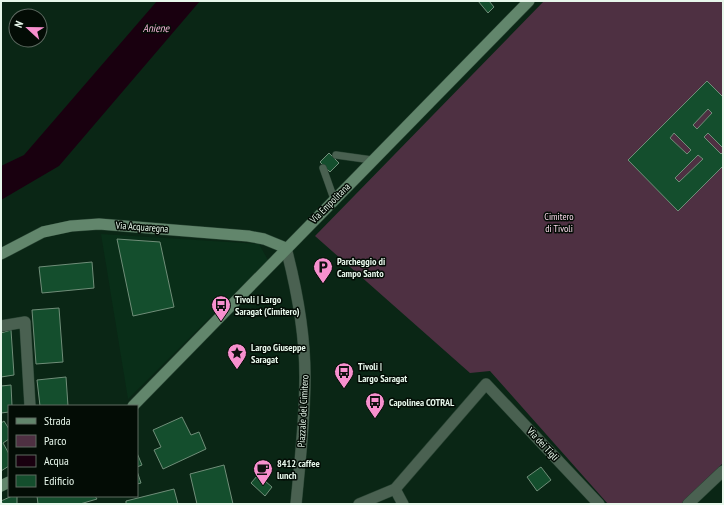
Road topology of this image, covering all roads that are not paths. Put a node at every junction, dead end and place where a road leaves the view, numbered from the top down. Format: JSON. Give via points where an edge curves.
{"nodes":[{"id":1,"x":529,"y":1,"type":"edge"},
{"id":2,"x":336,"y":155,"type":"dead end"},
{"id":3,"x":372,"y":160,"type":"junction"},
{"id":4,"x":323,"y":168,"type":"dead end"},
{"id":5,"x":334,"y":200,"type":"junction"},
{"id":6,"x":286,"y":248,"type":"junction"},
{"id":7,"x":1,"y":254,"type":"edge"},
{"id":8,"x":1,"y":326,"type":"edge"},
{"id":9,"x":30,"y":405,"type":"edge"},
{"id":10,"x":134,"y":405,"type":"edge"},
{"id":11,"x":723,"y":471,"type":"edge"},
{"id":12,"x":395,"y":489,"type":"junction"},
{"id":13,"x":296,"y":504,"type":"edge"},
{"id":14,"x":359,"y":504,"type":"edge"},
{"id":15,"x":403,"y":504,"type":"edge"},
{"id":16,"x":600,"y":504,"type":"edge"},
{"id":17,"x":688,"y":504,"type":"edge"}],
"edges":[{"from":1,"to":3,"type":"main road","name":"Via Empolitana"},
{"from":2,"to":3,"type":"lane"},
{"from":3,"to":5,"type":"main road","name":"Via Empolitana"},
{"from":4,"to":5,"type":"lane"},
{"from":5,"to":6,"type":"main road","name":"Via Empolitana"},
{"from":6,"to":7,"type":"main road","name":"Via Acquaregna","via":[[248,236],[99,224],[70,226],[43,232]]},
{"from":6,"to":10,"type":"main road","name":"Via Empolitana"},
{"from":6,"to":13,"type":"street","name":"Piazzale del Cimitero","via":[[295,284],[305,364],[305,401]]},
{"from":8,"to":9,"type":"street","via":[[25,322]]},
{"from":11,"to":17,"type":"street"},
{"from":12,"to":14,"type":"street"},
{"from":12,"to":15,"type":"street"},
{"from":12,"to":16,"type":"street","name":"Via dei Tigli","via":[[486,384]]}]}
